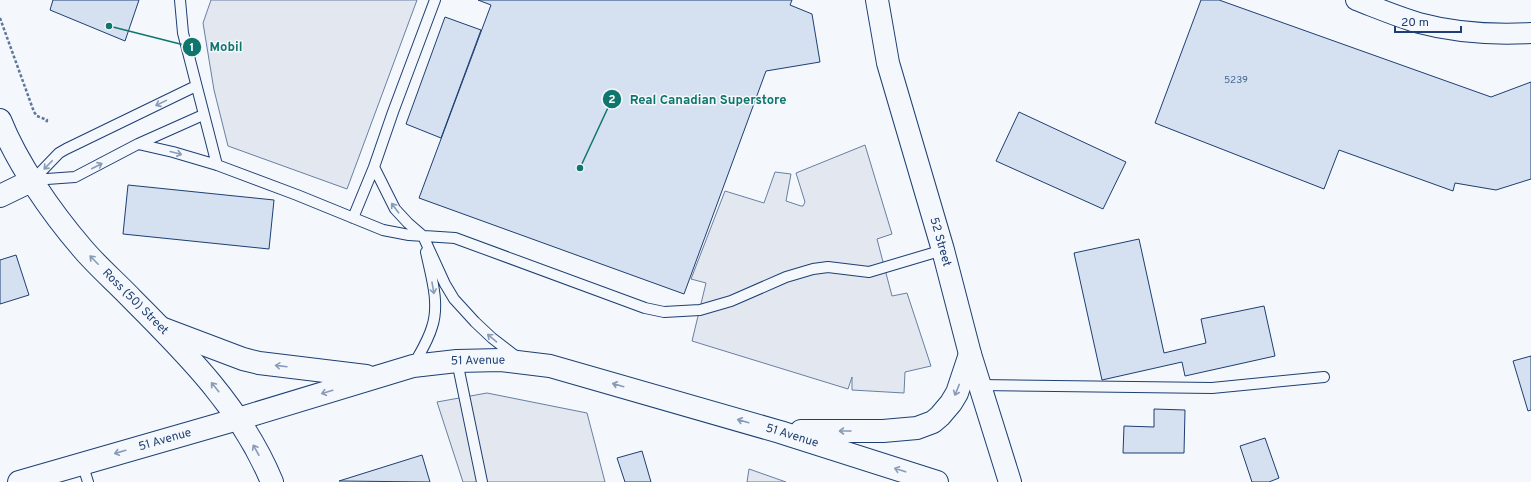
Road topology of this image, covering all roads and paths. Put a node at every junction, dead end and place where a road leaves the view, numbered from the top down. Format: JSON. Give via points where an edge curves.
{"nodes":[{"id":1,"x":180,"y":0,"type":"edge"},
{"id":2,"x":435,"y":0,"type":"edge"},
{"id":3,"x":877,"y":0,"type":"edge"},
{"id":4,"x":1356,"y":0,"type":"edge"},
{"id":5,"x":0,"y":18,"type":"edge"},
{"id":6,"x":1531,"y":33,"type":"edge"},
{"id":7,"x":196,"y":86,"type":"junction"},
{"id":8,"x":203,"y":115,"type":"junction"},
{"id":9,"x":0,"y":120,"type":"edge"},
{"id":10,"x":46,"y":124,"type":"dead end"},
{"id":11,"x":138,"y":144,"type":"junction"},
{"id":12,"x":217,"y":165,"type":"junction"},
{"id":13,"x":374,"y":167,"type":"junction"},
{"id":14,"x":33,"y":180,"type":"junction"},
{"id":15,"x":0,"y":196,"type":"edge"},
{"id":16,"x":353,"y":218,"type":"junction"},
{"id":17,"x":423,"y":236,"type":"junction"},
{"id":18,"x":943,"y":250,"type":"junction"},
{"id":19,"x":161,"y":328,"type":"junction"},
{"id":20,"x":970,"y":354,"type":"junction"},
{"id":21,"x":457,"y":361,"type":"junction"},
{"id":22,"x":523,"y":362,"type":"junction"},
{"id":23,"x":413,"y":366,"type":"junction"},
{"id":24,"x":375,"y":377,"type":"junction"},
{"id":25,"x":1324,"y":377,"type":"dead end"},
{"id":26,"x":980,"y":385,"type":"junction"},
{"id":27,"x":238,"y":419,"type":"junction"},
{"id":28,"x":780,"y":432,"type":"junction"},
{"id":29,"x":85,"y":472,"type":"edge"},
{"id":30,"x":19,"y":482,"type":"edge"},
{"id":31,"x":272,"y":482,"type":"edge"},
{"id":32,"x":482,"y":482,"type":"edge"},
{"id":33,"x":937,"y":482,"type":"edge"},
{"id":34,"x":1010,"y":482,"type":"edge"}],
"edges":[{"from":1,"to":7,"type":"lane","via":[[183,33]]},
{"from":2,"to":13,"type":"lane"},
{"from":3,"to":18,"type":"main road","name":"52 Street","via":[[888,63]]},
{"from":4,"to":6,"type":"street","via":[[1418,23],[1445,29],[1474,33]]},
{"from":5,"to":10,"type":"path","via":[[34,112],[46,120]]},
{"from":7,"to":8,"type":"lane"},
{"from":7,"to":14,"type":"lane","one_way":true,"via":[[59,153]]},
{"from":8,"to":11,"type":"lane"},
{"from":8,"to":12,"type":"lane"},
{"from":9,"to":14,"type":"main road","name":"Ross (50) Street"},
{"from":11,"to":12,"type":"lane","one_way":true},
{"from":14,"to":11,"type":"lane","one_way":true,"via":[[74,177]]},
{"from":12,"to":16,"type":"lane"},
{"from":13,"to":16,"type":"lane"},
{"from":17,"to":13,"type":"lane","one_way":true,"via":[[395,209]]},
{"from":14,"to":15,"type":"main road"},
{"from":19,"to":14,"type":"main road","name":"Ross (50) Street","one_way":true,"via":[[82,248],[52,211]]},
{"from":16,"to":17,"type":"lane","via":[[383,230]]},
{"from":17,"to":18,"type":"lane","via":[[455,238],[645,308],[664,312],[700,310],[731,301],[786,277],[813,269],[828,267],[869,272]]},
{"from":22,"to":17,"type":"lane","one_way":true,"via":[[486,333],[454,299]]},
{"from":17,"to":23,"type":"lane","one_way":true,"via":[[435,309],[433,326]]},
{"from":18,"to":20,"type":"main road","name":"52 Street"},
{"from":24,"to":19,"type":"main road","one_way":true,"via":[[259,363]]},
{"from":27,"to":19,"type":"main road","name":"Ross (50) Street","one_way":true,"via":[[223,396]]},
{"from":20,"to":26,"type":"main road","name":"52 Street"},
{"from":20,"to":28,"type":"main road","one_way":true,"via":[[952,403],[940,416],[917,428],[883,431]]},
{"from":21,"to":22,"type":"main road","name":"51 Avenue"},
{"from":21,"to":23,"type":"main road","name":"51 Avenue"},
{"from":21,"to":32,"type":"lane"},
{"from":28,"to":22,"type":"main road","name":"51 Avenue","one_way":true,"via":[[550,366]]},
{"from":23,"to":24,"type":"main road","name":"51 Avenue"},
{"from":24,"to":27,"type":"main road","name":"51 Avenue","one_way":true},
{"from":25,"to":26,"type":"lane","via":[[1212,388]]},
{"from":26,"to":34,"type":"main road","name":"52 Street"},
{"from":27,"to":29,"type":"main road","name":"51 Avenue","one_way":true},
{"from":31,"to":27,"type":"main road","name":"Ross (50) Street","one_way":true},
{"from":33,"to":28,"type":"main road","name":"51 Avenue","one_way":true},
{"from":29,"to":30,"type":"main road","name":"51 Avenue"}]}
